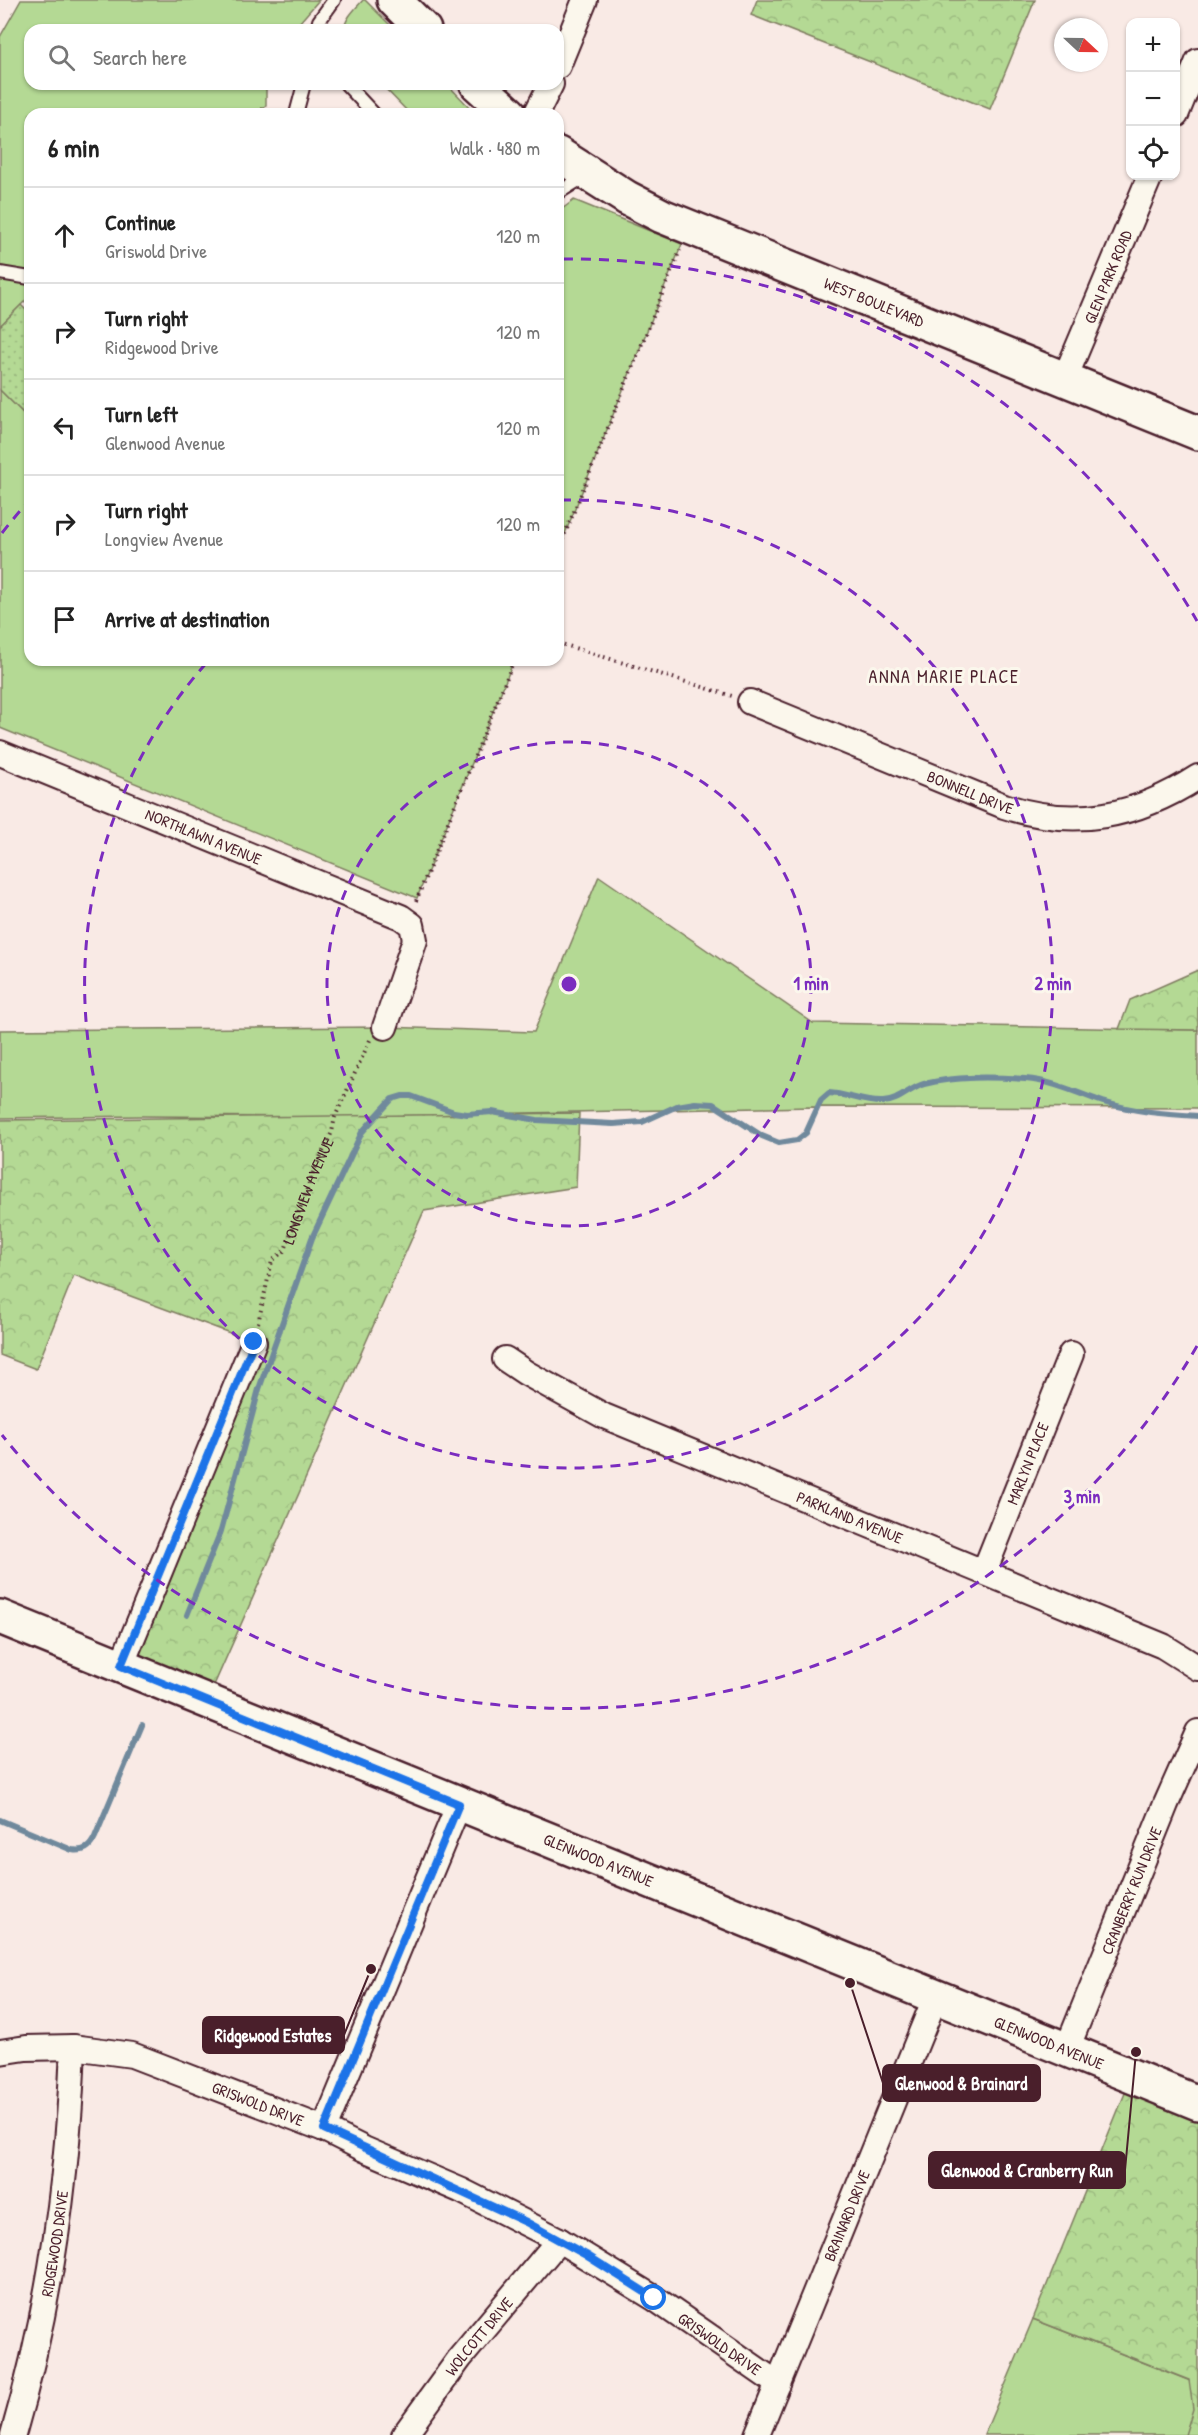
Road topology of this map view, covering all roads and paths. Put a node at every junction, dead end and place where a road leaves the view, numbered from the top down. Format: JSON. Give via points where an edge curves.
{"nodes":[{"id":1,"x":334,"y":0,"type":"edge"},
{"id":2,"x":394,"y":0,"type":"edge"},
{"id":3,"x":585,"y":0,"type":"edge"},
{"id":4,"x":319,"y":24,"type":"edge"},
{"id":5,"x":418,"y":24,"type":"edge"},
{"id":6,"x":564,"y":51,"type":"edge"},
{"id":7,"x":1198,"y":61,"type":"edge"},
{"id":8,"x":302,"y":90,"type":"edge"},
{"id":9,"x":352,"y":90,"type":"edge"},
{"id":10,"x":484,"y":90,"type":"edge"},
{"id":11,"x":547,"y":90,"type":"edge"},
{"id":12,"x":1180,"y":105,"type":"edge"},
{"id":13,"x":298,"y":108,"type":"edge"},
{"id":14,"x":368,"y":108,"type":"edge"},
{"id":15,"x":503,"y":108,"type":"edge"},
{"id":16,"x":539,"y":108,"type":"edge"},
{"id":17,"x":564,"y":158,"type":"edge"},
{"id":18,"x":587,"y":174,"type":"junction"},
{"id":19,"x":1148,"y":180,"type":"edge"},
{"id":20,"x":564,"y":189,"type":"edge"},
{"id":21,"x":682,"y":244,"type":"dead end"},
{"id":22,"x":0,"y":273,"type":"edge"},
{"id":23,"x":24,"y":277,"type":"edge"},
{"id":24,"x":1065,"y":378,"type":"junction"},
{"id":25,"x":1198,"y":433,"type":"edge"},
{"id":26,"x":564,"y":536,"type":"edge"},
{"id":27,"x":564,"y":646,"type":"edge"},
{"id":28,"x":512,"y":666,"type":"edge"},
{"id":29,"x":750,"y":702,"type":"joint"},
{"id":30,"x":0,"y":753,"type":"edge"},
{"id":31,"x":1198,"y":777,"type":"edge"},
{"id":32,"x":407,"y":922,"type":"junction"},
{"id":33,"x":385,"y":1027,"type":"joint"},
{"id":34,"x":254,"y":1342,"type":"joint"},
{"id":35,"x":1071,"y":1354,"type":"dead end"},
{"id":36,"x":505,"y":1359,"type":"dead end"},
{"id":37,"x":984,"y":1572,"type":"junction"},
{"id":38,"x":0,"y":1617,"type":"edge"},
{"id":39,"x":121,"y":1666,"type":"junction"},
{"id":40,"x":1198,"y":1668,"type":"edge"},
{"id":41,"x":1198,"y":1732,"type":"edge"},
{"id":42,"x":459,"y":1804,"type":"junction"},
{"id":43,"x":936,"y":1996,"type":"junction"},
{"id":44,"x":73,"y":2047,"type":"junction"},
{"id":45,"x":1067,"y":2049,"type":"junction"},
{"id":46,"x":0,"y":2052,"type":"edge"},
{"id":47,"x":1198,"y":2103,"type":"edge"},
{"id":48,"x":324,"y":2129,"type":"junction"},
{"id":49,"x":559,"y":2240,"type":"junction"},
{"id":50,"x":778,"y":2384,"type":"junction"},
{"id":51,"x":13,"y":2435,"type":"edge"},
{"id":52,"x":405,"y":2435,"type":"edge"},
{"id":53,"x":757,"y":2435,"type":"edge"}],
"edges":[{"from":1,"to":4,"type":"lane"},
{"from":2,"to":5,"type":"street"},
{"from":3,"to":6,"type":"street"},
{"from":7,"to":12,"type":"street"},
{"from":8,"to":13,"type":"lane"},
{"from":9,"to":14,"type":"lane"},
{"from":10,"to":15,"type":"street"},
{"from":11,"to":16,"type":"street"},
{"from":17,"to":18,"type":"street","name":"WEST BOULEVARD"},
{"from":18,"to":20,"type":"lane"},
{"from":18,"to":24,"type":"street","name":"WEST BOULEVARD","via":[[662,216]]},
{"from":19,"to":24,"type":"street","name":"GLEN PARK ROAD"},
{"from":21,"to":26,"type":"path"},
{"from":22,"to":23,"type":"lane"},
{"from":24,"to":25,"type":"street","name":"WEST BOULEVARD"},
{"from":27,"to":29,"type":"path"},
{"from":28,"to":32,"type":"path"},
{"from":29,"to":31,"type":"street","name":"BONNELL DRIVE","via":[[1004,806],[1047,816],[1079,818],[1140,808]]},
{"from":30,"to":32,"type":"street","name":"NORTHLAWN AVENUE"},
{"from":32,"to":33,"type":"street","via":[[412,925],[415,940]]},
{"from":33,"to":34,"type":"path","name":"LONGVIEW AVENUE","via":[[377,1029],[366,1048],[335,1117],[285,1250],[272,1261]]},
{"from":34,"to":39,"type":"street"},
{"from":35,"to":37,"type":"street","name":"MARLYN PLACE"},
{"from":36,"to":37,"type":"street","name":"PARKLAND AVENUE","via":[[604,1416]]},
{"from":37,"to":40,"type":"street","name":"PARKLAND AVENUE","via":[[1164,1646]]},
{"from":38,"to":39,"type":"street","name":"GLENWOOD AVENUE"},
{"from":39,"to":42,"type":"street","name":"GLENWOOD AVENUE"},
{"from":41,"to":45,"type":"street","name":"CRANBERRY RUN DRIVE"},
{"from":42,"to":43,"type":"street","name":"GLENWOOD AVENUE"},
{"from":42,"to":48,"type":"street"},
{"from":43,"to":45,"type":"street","name":"GLENWOOD AVENUE"},
{"from":43,"to":50,"type":"street","name":"BRAINARD DRIVE"},
{"from":44,"to":46,"type":"street","name":"GRISWOLD DRIVE"},
{"from":44,"to":48,"type":"street","name":"GRISWOLD DRIVE","via":[[132,2055]]},
{"from":44,"to":51,"type":"street","name":"RIDGEWOOD DRIVE","via":[[59,2226],[37,2347]]},
{"from":45,"to":47,"type":"street","name":"GLENWOOD AVENUE"},
{"from":48,"to":49,"type":"street","name":"GRISWOLD DRIVE"},
{"from":49,"to":50,"type":"street","name":"GRISWOLD DRIVE","via":[[654,2298]]},
{"from":49,"to":52,"type":"street","name":"WOLCOTT DRIVE","via":[[460,2358]]},
{"from":50,"to":53,"type":"street","name":"BRAINARD DRIVE"}]}
